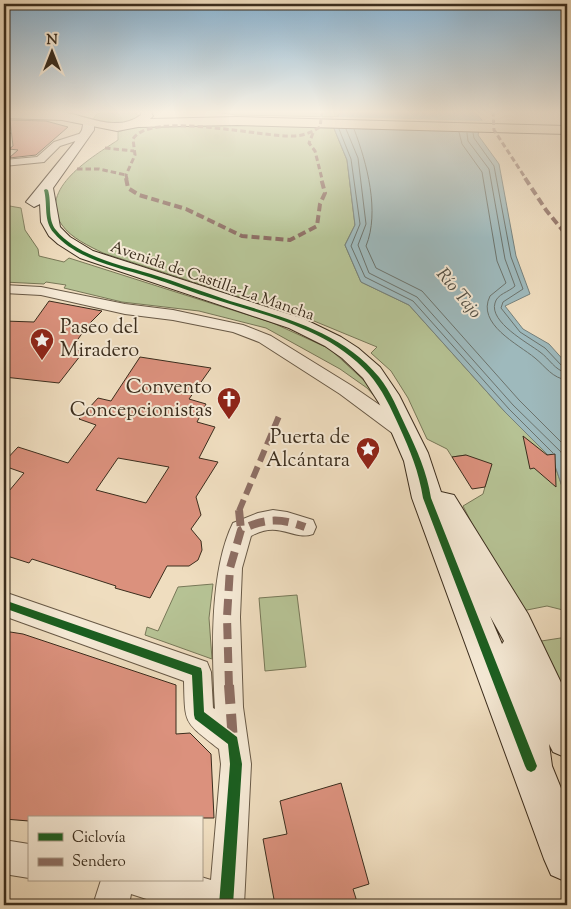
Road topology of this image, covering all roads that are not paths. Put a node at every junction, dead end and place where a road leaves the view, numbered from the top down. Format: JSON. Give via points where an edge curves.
{"nodes":[{"id":1,"x":47,"y":153,"type":"edge"},
{"id":2,"x":69,"y":153,"type":"edge"},
{"id":3,"x":4,"y":163,"type":"edge"},
{"id":4,"x":4,"y":289,"type":"edge"},
{"id":5,"x":406,"y":433,"type":"junction"},
{"id":6,"x":425,"y":477,"type":"junction"},
{"id":7,"x":305,"y":527,"type":"dead end"},
{"id":8,"x":4,"y":604,"type":"edge"},
{"id":9,"x":515,"y":626,"type":"junction"},
{"id":10,"x":477,"y":629,"type":"junction"},
{"id":11,"x":523,"y":688,"type":"junction"},
{"id":12,"x":567,"y":739,"type":"edge"},
{"id":13,"x":234,"y":741,"type":"junction"},
{"id":14,"x":530,"y":766,"type":"junction"},
{"id":15,"x":4,"y":857,"type":"edge"},
{"id":16,"x":567,"y":859,"type":"edge"},
{"id":17,"x":28,"y":860,"type":"edge"},
{"id":18,"x":117,"y":882,"type":"edge"},
{"id":19,"x":144,"y":882,"type":"edge"},
{"id":20,"x":180,"y":898,"type":"edge"},
{"id":21,"x":111,"y":905,"type":"edge"},
{"id":22,"x":226,"y":905,"type":"edge"}],
"edges":[{"from":1,"to":3,"type":"street","via":[[40,160]]},
{"from":2,"to":5,"type":"street","name":"Avenida de Castilla-La Mancha","via":[[40,195],[34,216],[40,230],[66,252],[123,273],[178,286],[308,328],[338,344],[364,365],[384,389]]},
{"from":4,"to":5,"type":"street","via":[[41,291],[237,328],[265,339]]},
{"from":5,"to":6,"type":"street","name":"Avenida de Castilla-La Mancha"},
{"from":6,"to":9,"type":"street"},
{"from":6,"to":10,"type":"street","via":[[426,498]]},
{"from":7,"to":13,"type":"street","via":[[280,518],[258,521],[241,530],[230,568],[227,617],[229,707]]},
{"from":8,"to":13,"type":"street","via":[[196,672],[199,715]]},
{"from":9,"to":11,"type":"street"},
{"from":9,"to":12,"type":"street"},
{"from":10,"to":11,"type":"street"},
{"from":10,"to":14,"type":"street"},
{"from":11,"to":12,"type":"street"},
{"from":11,"to":14,"type":"street"},
{"from":13,"to":22,"type":"street","via":[[236,764]]},
{"from":14,"to":16,"type":"street"},
{"from":15,"to":17,"type":"street"},
{"from":18,"to":21,"type":"street"},
{"from":19,"to":20,"type":"street"},
{"from":20,"to":22,"type":"street","via":[[202,894]]}]}
